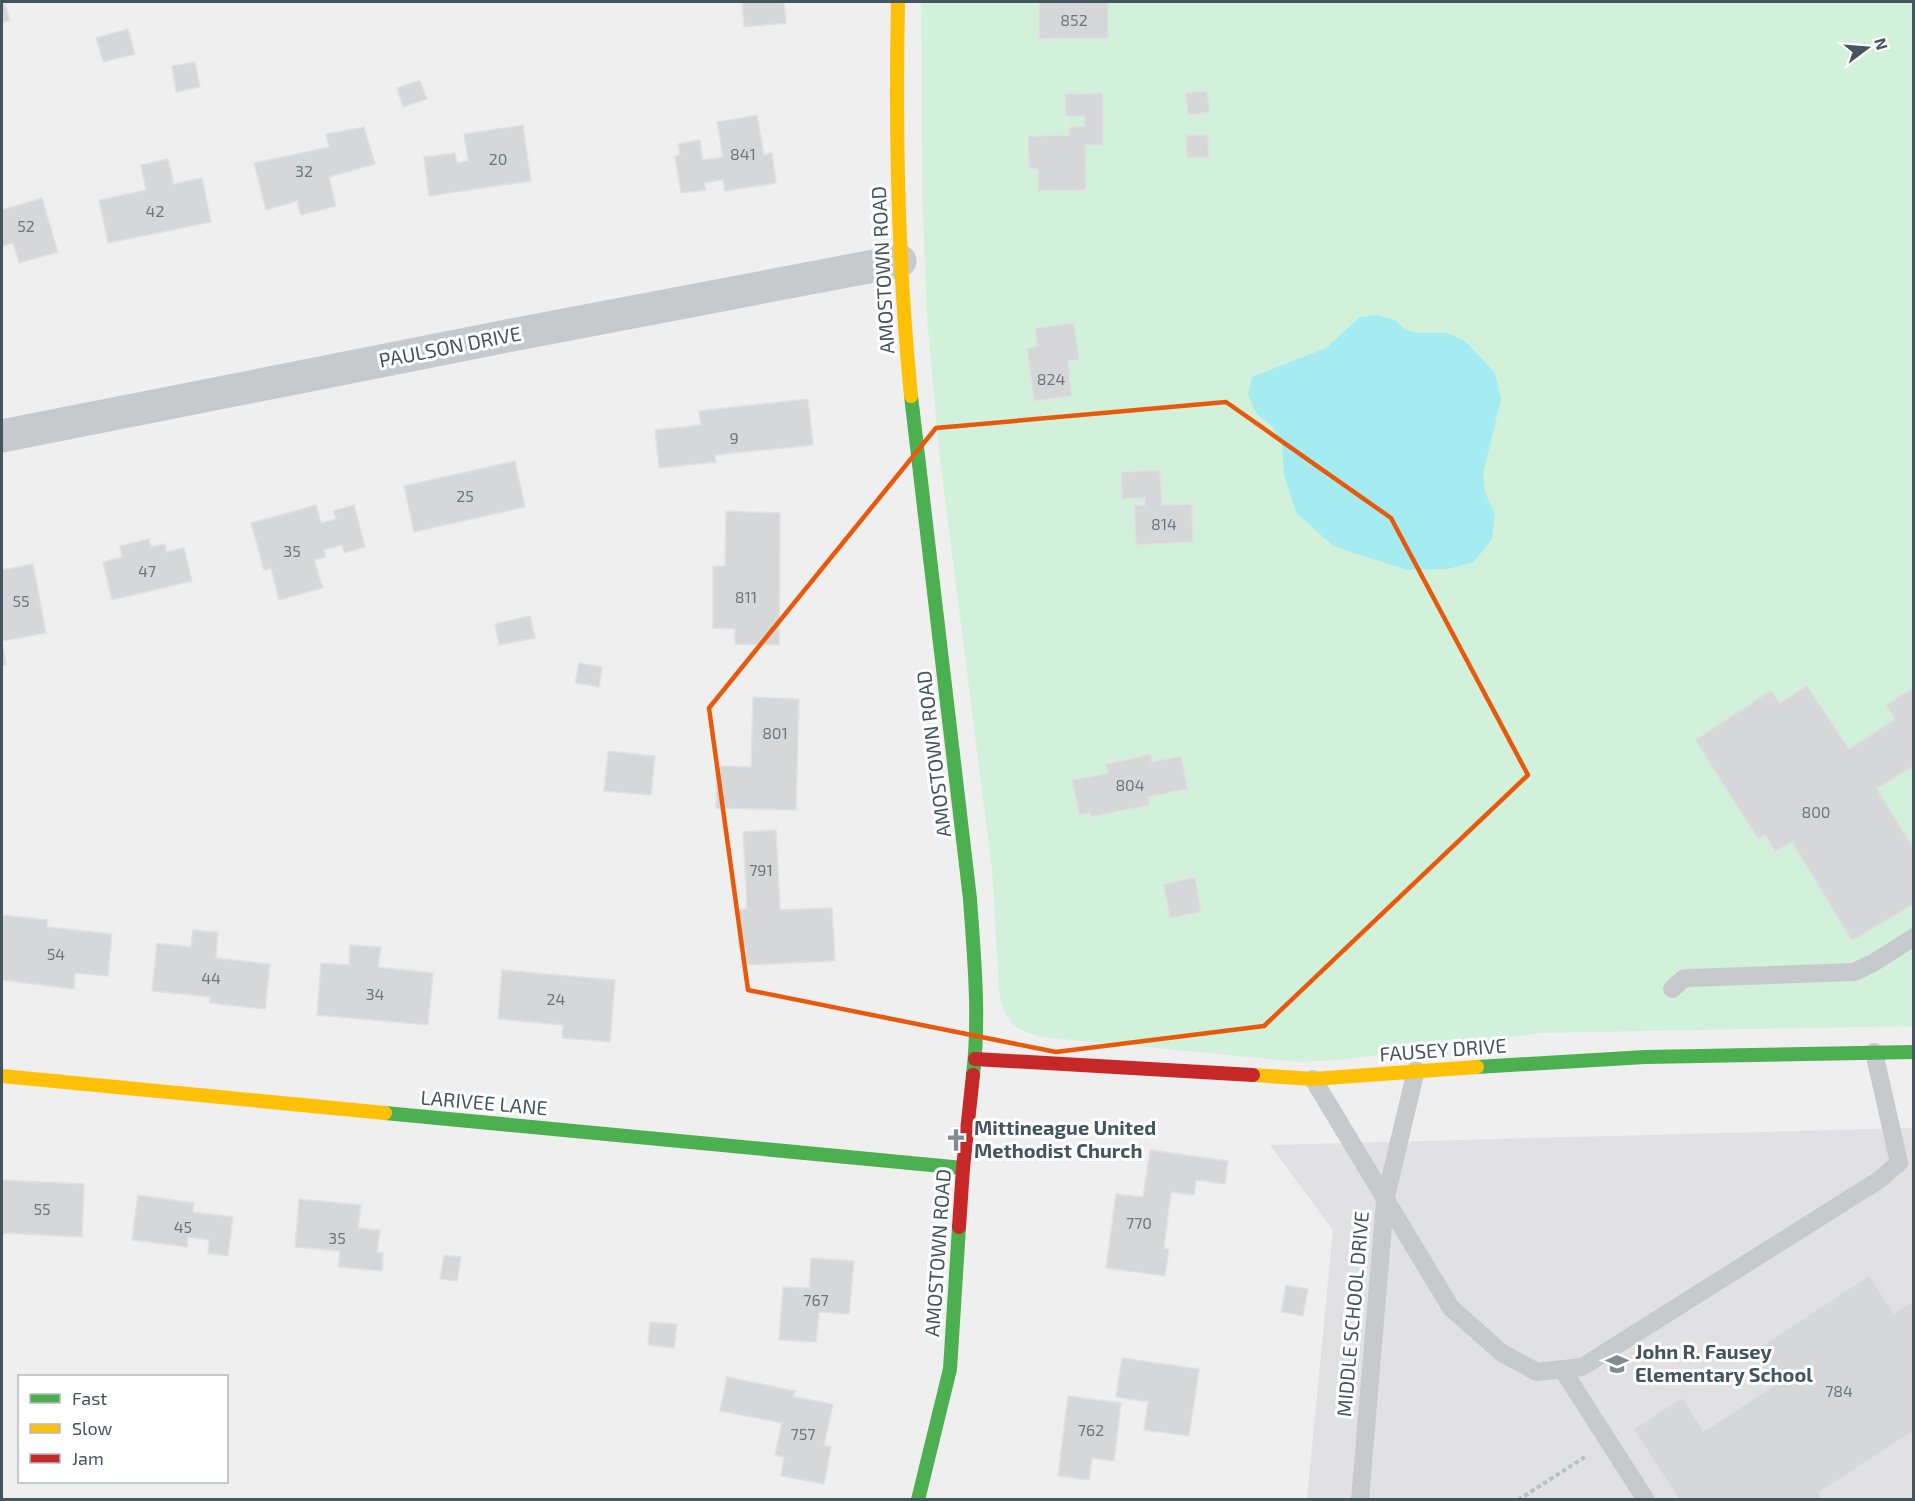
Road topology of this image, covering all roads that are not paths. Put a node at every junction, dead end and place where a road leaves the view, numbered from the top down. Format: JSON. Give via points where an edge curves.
{"nodes":[{"id":1,"x":898,"y":2,"type":"edge"},
{"id":2,"x":900,"y":261,"type":"junction"},
{"id":3,"x":2,"y":436,"type":"edge"},
{"id":4,"x":1914,"y":936,"type":"edge"},
{"id":5,"x":1672,"y":989,"type":"dead end"},
{"id":6,"x":1874,"y":1052,"type":"junction"},
{"id":7,"x":1914,"y":1052,"type":"edge"},
{"id":8,"x":975,"y":1059,"type":"junction"},
{"id":9,"x":1416,"y":1070,"type":"junction"},
{"id":10,"x":2,"y":1076,"type":"edge"},
{"id":11,"x":1313,"y":1079,"type":"junction"},
{"id":12,"x":1906,"y":1161,"type":"edge"},
{"id":13,"x":963,"y":1168,"type":"junction"},
{"id":14,"x":1385,"y":1201,"type":"junction"},
{"id":15,"x":1562,"y":1369,"type":"junction"},
{"id":16,"x":918,"y":1500,"type":"edge"},
{"id":17,"x":1360,"y":1500,"type":"edge"},
{"id":18,"x":1646,"y":1500,"type":"edge"}],
"edges":[{"from":1,"to":2,"type":"street","name":"AMOSTOWN ROAD"},
{"from":2,"to":3,"type":"street","name":"PAULSON DRIVE"},
{"from":2,"to":8,"type":"street","name":"AMOSTOWN ROAD","via":[[911,398],[970,899]]},
{"from":4,"to":5,"type":"lane","via":[[1854,972],[1690,978]]},
{"from":6,"to":7,"type":"street","name":"FAUSEY DRIVE"},
{"from":6,"to":9,"type":"street","name":"FAUSEY DRIVE","via":[[1645,1056]]},
{"from":6,"to":12,"type":"lane"},
{"from":8,"to":11,"type":"street","name":"FAUSEY DRIVE"},
{"from":8,"to":13,"type":"street","name":"AMOSTOWN ROAD"},
{"from":9,"to":11,"type":"street","name":"FAUSEY DRIVE"},
{"from":9,"to":14,"type":"lane"},
{"from":10,"to":13,"type":"street","name":"LARIVEE LANE"},
{"from":11,"to":14,"type":"lane","name":"MIDDLE SCHOOL DRIVE"},
{"from":12,"to":15,"type":"lane","via":[[1582,1367]]},
{"from":13,"to":16,"type":"street","name":"AMOSTOWN ROAD","via":[[950,1369]]},
{"from":14,"to":15,"type":"lane","via":[[1451,1308],[1502,1353],[1537,1372]]},
{"from":14,"to":17,"type":"lane","name":"MIDDLE SCHOOL DRIVE"},
{"from":15,"to":18,"type":"lane"}]}
